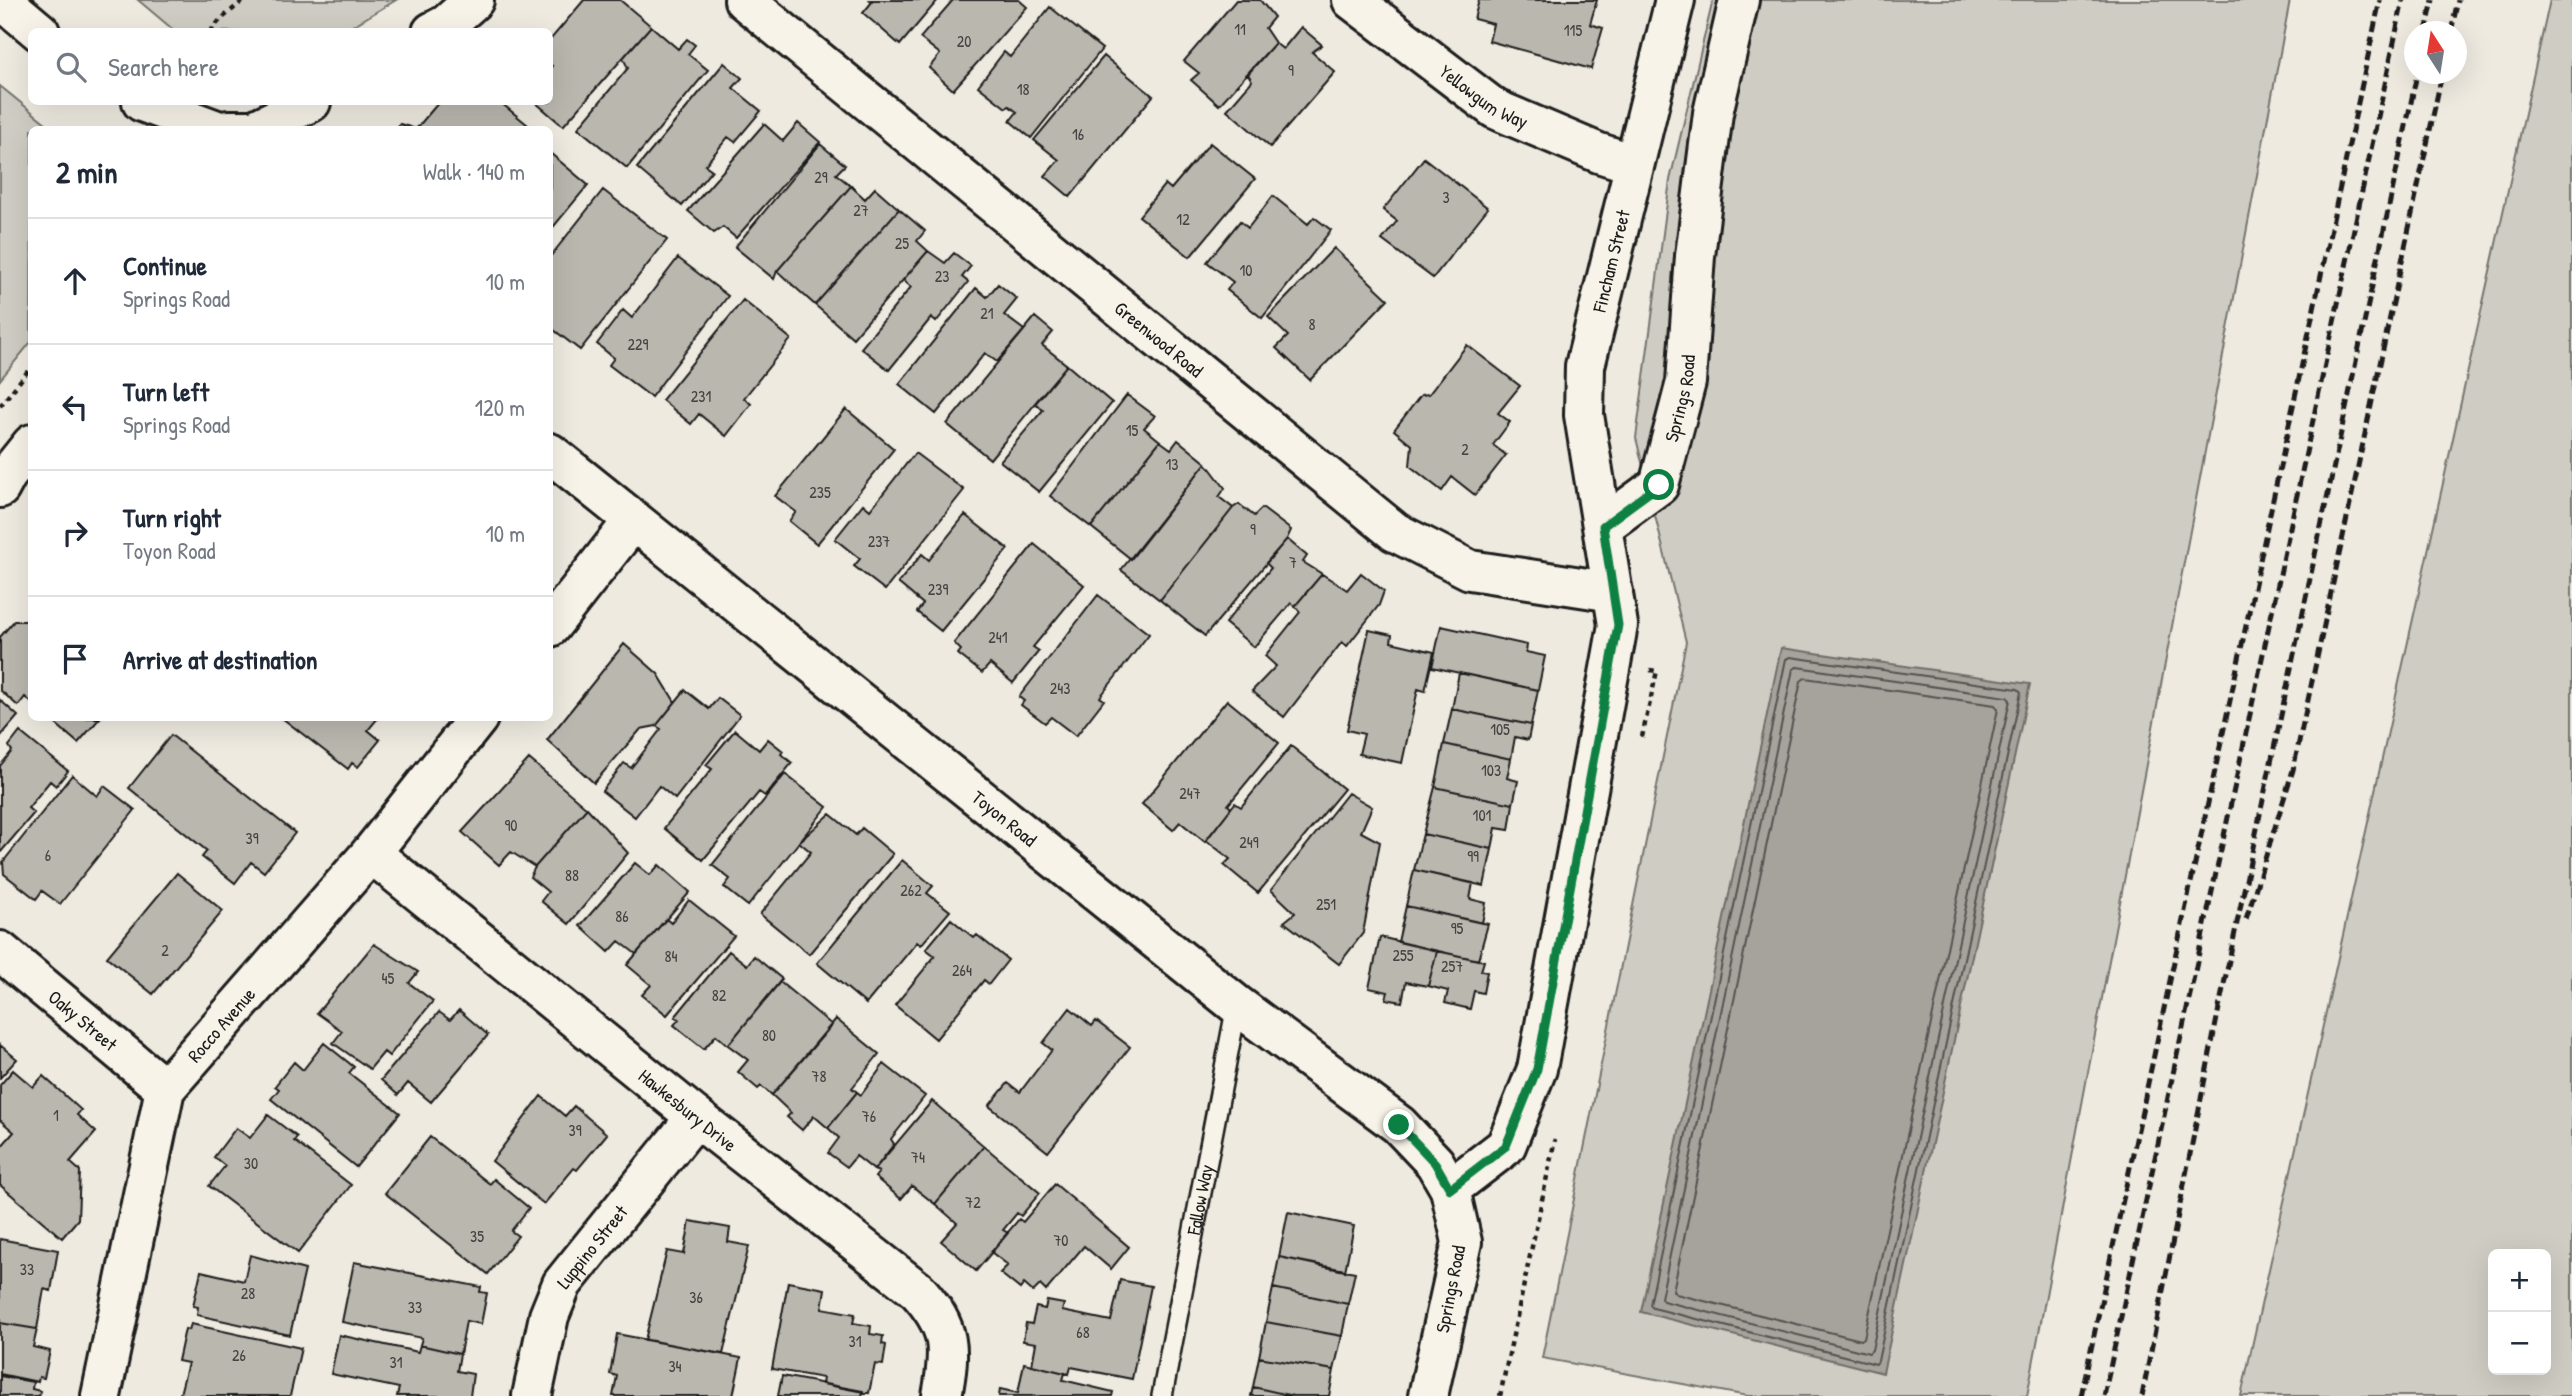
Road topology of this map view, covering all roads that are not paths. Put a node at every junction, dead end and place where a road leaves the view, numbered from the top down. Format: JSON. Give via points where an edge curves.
{"nodes":[{"id":1,"x":2,"y":0,"type":"edge"},
{"id":2,"x":474,"y":0,"type":"edge"},
{"id":3,"x":744,"y":0,"type":"edge"},
{"id":4,"x":1352,"y":0,"type":"edge"},
{"id":5,"x":1675,"y":0,"type":"edge"},
{"id":6,"x":1739,"y":0,"type":"edge"},
{"id":7,"x":35,"y":28,"type":"edge"},
{"id":8,"x":440,"y":28,"type":"edge"},
{"id":9,"x":121,"y":105,"type":"edge"},
{"id":10,"x":150,"y":105,"type":"edge"},
{"id":11,"x":305,"y":105,"type":"edge"},
{"id":12,"x":332,"y":105,"type":"edge"},
{"id":13,"x":135,"y":126,"type":"edge"},
{"id":14,"x":206,"y":126,"type":"edge"},
{"id":15,"x":260,"y":126,"type":"edge"},
{"id":16,"x":323,"y":126,"type":"edge"},
{"id":17,"x":1634,"y":164,"type":"junction"},
{"id":18,"x":28,"y":449,"type":"edge"},
{"id":19,"x":553,"y":455,"type":"edge"},
{"id":20,"x":0,"y":488,"type":"edge"},
{"id":21,"x":633,"y":521,"type":"junction"},
{"id":22,"x":1603,"y":526,"type":"junction"},
{"id":23,"x":1613,"y":592,"type":"junction"},
{"id":24,"x":553,"y":623,"type":"edge"},
{"id":25,"x":476,"y":721,"type":"edge"},
{"id":26,"x":372,"y":853,"type":"junction"},
{"id":27,"x":0,"y":951,"type":"edge"},
{"id":28,"x":1237,"y":1005,"type":"junction"},
{"id":29,"x":165,"y":1089,"type":"junction"},
{"id":30,"x":696,"y":1117,"type":"junction"},
{"id":31,"x":1450,"y":1189,"type":"junction"},
{"id":32,"x":101,"y":1396,"type":"edge"},
{"id":33,"x":532,"y":1396,"type":"edge"},
{"id":34,"x":942,"y":1396,"type":"edge"},
{"id":35,"x":1162,"y":1396,"type":"edge"},
{"id":36,"x":1428,"y":1396,"type":"edge"}],
"edges":[{"from":1,"to":7,"type":"street"},
{"from":2,"to":8,"type":"street"},
{"from":3,"to":23,"type":"street","name":"Greenwood Road","via":[[1395,532],[1470,570]]},
{"from":4,"to":17,"type":"street","name":"Yellowgum Way","via":[[1495,109]]},
{"from":5,"to":17,"type":"street","name":"Fincham Street"},
{"from":6,"to":22,"type":"street","name":"Springs Road","via":[[1713,113],[1695,256],[1686,382],[1659,485]]},
{"from":9,"to":13,"type":"street"},
{"from":10,"to":14,"type":"street"},
{"from":11,"to":15,"type":"street"},
{"from":12,"to":16,"type":"street"},
{"from":17,"to":22,"type":"street","name":"Fincham Street","via":[[1585,366],[1584,415]]},
{"from":18,"to":20,"type":"street"},
{"from":19,"to":21,"type":"street","name":"Toyon Road"},
{"from":21,"to":24,"type":"street"},
{"from":21,"to":28,"type":"street","name":"Toyon Road"},
{"from":22,"to":23,"type":"street"},
{"from":23,"to":31,"type":"street","via":[[1618,625],[1537,1069],[1506,1146]]},
{"from":25,"to":26,"type":"street","name":"Rocco Avenue"},
{"from":26,"to":29,"type":"street","name":"Rocco Avenue"},
{"from":26,"to":30,"type":"street","name":"Hawkesbury Drive"},
{"from":27,"to":29,"type":"street","name":"Oaky Street"},
{"from":28,"to":31,"type":"street","name":"Toyon Road","via":[[1399,1125],[1435,1163]]},
{"from":28,"to":35,"type":"lane","name":"Fallow Way"},
{"from":29,"to":32,"type":"street","name":"Rocco Avenue"},
{"from":30,"to":33,"type":"street","name":"Luppino Street","via":[[562,1284],[549,1316]]},
{"from":30,"to":34,"type":"street","name":"Hawkesbury Drive","via":[[918,1291],[944,1330],[948,1357]]},
{"from":31,"to":36,"type":"street","name":"Springs Road","via":[[1462,1242]]}]}
